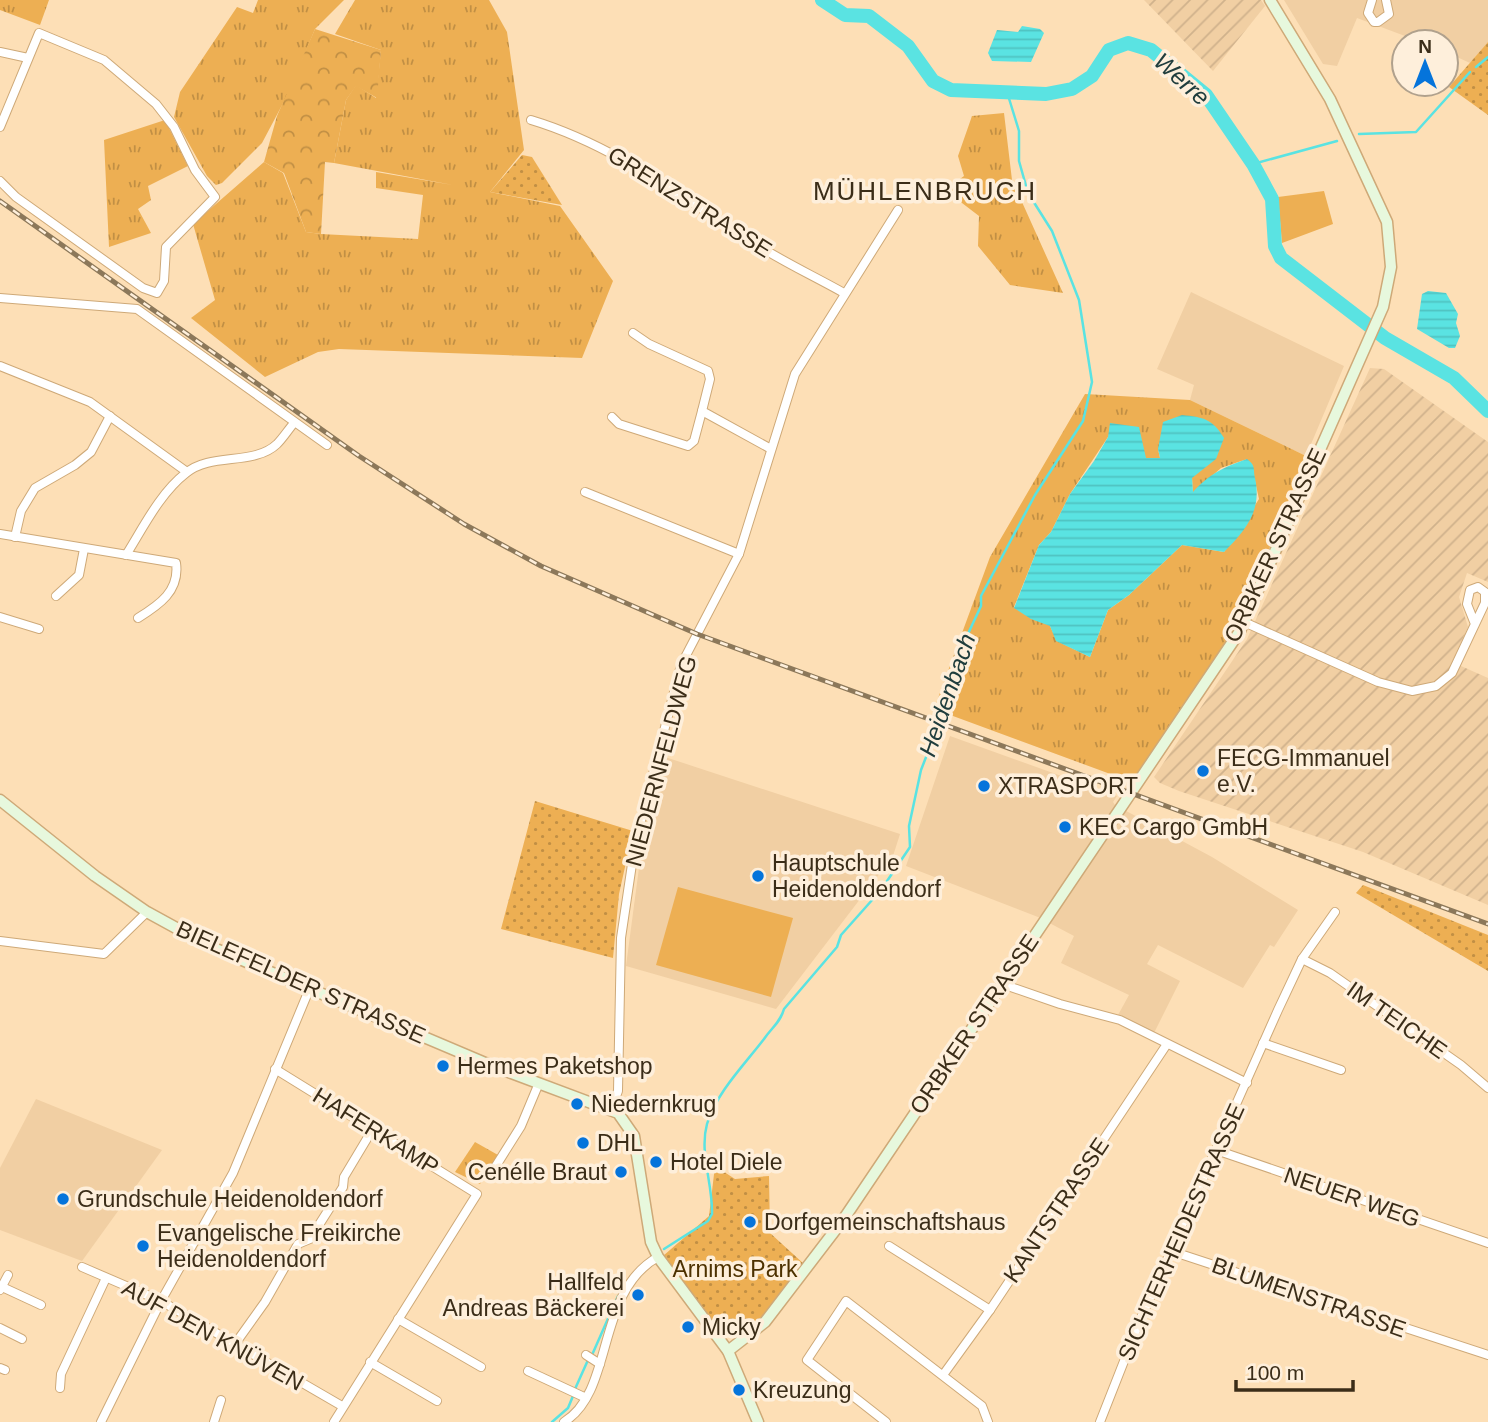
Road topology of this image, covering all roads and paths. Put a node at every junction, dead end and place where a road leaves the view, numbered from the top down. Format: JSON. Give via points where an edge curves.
{"nodes":[{"id":1,"x":1269,"y":0,"type":"edge"},
{"id":2,"x":1372,"y":0,"type":"edge"},
{"id":3,"x":1386,"y":0,"type":"edge"},
{"id":4,"x":0,"y":52,"type":"edge"},
{"id":5,"x":28,"y":58,"type":"junction"},
{"id":6,"x":531,"y":120,"type":"dead end"},
{"id":7,"x":0,"y":127,"type":"edge"},
{"id":8,"x":0,"y":181,"type":"edge"},
{"id":9,"x":898,"y":210,"type":"dead end"},
{"id":10,"x":844,"y":293,"type":"junction"},
{"id":11,"x":0,"y":298,"type":"edge"},
{"id":12,"x":633,"y":333,"type":"dead end"},
{"id":13,"x":0,"y":366,"type":"edge"},
{"id":14,"x":702,"y":411,"type":"junction"},
{"id":15,"x":110,"y":416,"type":"junction"},
{"id":16,"x":612,"y":417,"type":"dead end"},
{"id":17,"x":294,"y":423,"type":"junction"},
{"id":18,"x":327,"y":445,"type":"dead end"},
{"id":19,"x":771,"y":449,"type":"junction"},
{"id":20,"x":187,"y":472,"type":"junction"},
{"id":21,"x":585,"y":492,"type":"dead end"},
{"id":22,"x":0,"y":534,"type":"edge"},
{"id":23,"x":15,"y":537,"type":"junction"},
{"id":24,"x":84,"y":549,"type":"junction"},
{"id":25,"x":739,"y":554,"type":"junction"},
{"id":26,"x":126,"y":555,"type":"junction"},
{"id":27,"x":56,"y":596,"type":"dead end"},
{"id":28,"x":0,"y":617,"type":"edge"},
{"id":29,"x":138,"y":618,"type":"dead end"},
{"id":30,"x":1244,"y":622,"type":"junction"},
{"id":31,"x":1475,"y":624,"type":"dead end"},
{"id":32,"x":39,"y":629,"type":"dead end"},
{"id":33,"x":0,"y":800,"type":"edge"},
{"id":34,"x":147,"y":912,"type":"junction"},
{"id":35,"x":1335,"y":912,"type":"dead end"},
{"id":36,"x":0,"y":941,"type":"edge"},
{"id":37,"x":1302,"y":959,"type":"junction"},
{"id":38,"x":1002,"y":984,"type":"junction"},
{"id":39,"x":309,"y":990,"type":"junction"},
{"id":40,"x":1263,"y":1043,"type":"junction"},
{"id":41,"x":1167,"y":1044,"type":"junction"},
{"id":42,"x":275,"y":1069,"type":"junction"},
{"id":43,"x":1341,"y":1070,"type":"dead end"},
{"id":44,"x":539,"y":1083,"type":"junction"},
{"id":45,"x":1247,"y":1083,"type":"junction"},
{"id":46,"x":1488,"y":1088,"type":"edge"},
{"id":47,"x":611,"y":1109,"type":"junction"},
{"id":48,"x":374,"y":1128,"type":"junction"},
{"id":49,"x":1216,"y":1150,"type":"junction"},
{"id":50,"x":494,"y":1169,"type":"dead end"},
{"id":51,"x":1488,"y":1242,"type":"edge"},
{"id":52,"x":889,"y":1246,"type":"dead end"},
{"id":53,"x":1171,"y":1251,"type":"junction"},
{"id":54,"x":658,"y":1257,"type":"junction"},
{"id":55,"x":82,"y":1266,"type":"dead end"},
{"id":56,"x":8,"y":1275,"type":"dead end"},
{"id":57,"x":107,"y":1278,"type":"junction"},
{"id":58,"x":1,"y":1287,"type":"edge"},
{"id":59,"x":161,"y":1301,"type":"junction"},
{"id":60,"x":41,"y":1304,"type":"dead end"},
{"id":61,"x":990,"y":1310,"type":"junction"},
{"id":62,"x":398,"y":1319,"type":"junction"},
{"id":63,"x":0,"y":1328,"type":"edge"},
{"id":64,"x":22,"y":1339,"type":"dead end"},
{"id":65,"x":235,"y":1344,"type":"junction"},
{"id":66,"x":727,"y":1351,"type":"junction"},
{"id":67,"x":1488,"y":1355,"type":"edge"},
{"id":68,"x":588,"y":1357,"type":"dead end"},
{"id":69,"x":370,"y":1362,"type":"junction"},
{"id":70,"x":600,"y":1364,"type":"junction"},
{"id":71,"x":481,"y":1367,"type":"dead end"},
{"id":72,"x":528,"y":1371,"type":"dead end"},
{"id":73,"x":943,"y":1375,"type":"junction"},
{"id":74,"x":60,"y":1388,"type":"dead end"},
{"id":75,"x":578,"y":1394,"type":"junction"},
{"id":76,"x":221,"y":1400,"type":"dead end"},
{"id":77,"x":438,"y":1401,"type":"dead end"},
{"id":78,"x":342,"y":1406,"type":"junction"},
{"id":79,"x":577,"y":1412,"type":"junction"},
{"id":80,"x":101,"y":1422,"type":"edge"},
{"id":81,"x":214,"y":1422,"type":"edge"},
{"id":82,"x":334,"y":1422,"type":"edge"},
{"id":83,"x":564,"y":1422,"type":"edge"},
{"id":84,"x":579,"y":1422,"type":"edge"},
{"id":85,"x":758,"y":1422,"type":"edge"},
{"id":86,"x":886,"y":1422,"type":"edge"},
{"id":87,"x":988,"y":1422,"type":"edge"},
{"id":88,"x":1100,"y":1422,"type":"edge"}],
"edges":[{"from":1,"to":30,"type":"street","name":"ORBKER STRASSE","via":[[1330,99],[1387,222],[1391,267],[1380,316]]},
{"from":2,"to":3,"type":"street","via":[[1368,13],[1374,22],[1389,14]]},
{"from":4,"to":5,"type":"street"},
{"from":5,"to":7,"type":"street"},
{"from":5,"to":8,"type":"street","via":[[39,33],[104,61],[156,104],[215,197],[166,247],[164,281],[157,293],[143,288]]},
{"from":6,"to":10,"type":"street","name":"GRENZSTRASSE","via":[[605,149],[748,240]]},
{"from":9,"to":10,"type":"street","name":"NIEDERNFELDWEG"},
{"from":10,"to":19,"type":"street","name":"NIEDERNFELDWEG","via":[[795,374]]},
{"from":11,"to":17,"type":"street","via":[[137,309]]},
{"from":12,"to":14,"type":"street","via":[[708,371]]},
{"from":13,"to":15,"type":"street","via":[[90,402]]},
{"from":14,"to":16,"type":"street","via":[[694,441],[688,446],[619,424]]},
{"from":14,"to":19,"type":"street"},
{"from":15,"to":20,"type":"street"},
{"from":15,"to":23,"type":"street","via":[[91,452],[35,488],[21,511]]},
{"from":17,"to":18,"type":"street"},
{"from":17,"to":20,"type":"street","via":[[276,445],[261,453],[220,459]]},
{"from":19,"to":25,"type":"street","name":"NIEDERNFELDWEG"},
{"from":20,"to":26,"type":"street","via":[[153,511]]},
{"from":21,"to":25,"type":"street"},
{"from":22,"to":23,"type":"street"},
{"from":23,"to":24,"type":"street"},
{"from":24,"to":26,"type":"street"},
{"from":24,"to":27,"type":"street","via":[[79,575]]},
{"from":25,"to":47,"type":"street","name":"NIEDERNFELDWEG","via":[[681,665],[635,839],[621,938],[618,1091]]},
{"from":26,"to":29,"type":"street","via":[[176,563],[171,593]]},
{"from":28,"to":32,"type":"street"},
{"from":30,"to":31,"type":"street","via":[[1378,682],[1412,691],[1436,686],[1452,673]]},
{"from":30,"to":38,"type":"street","name":"ORBKER STRASSE"},
{"from":33,"to":34,"type":"street","name":"BIELEFELDER STRASSE"},
{"from":34,"to":36,"type":"street","via":[[104,954]]},
{"from":34,"to":39,"type":"street","name":"BIELEFELDER STRASSE"},
{"from":35,"to":37,"type":"street","name":"SICHTERHEIDESTRASSE"},
{"from":37,"to":40,"type":"street","name":"SICHTERHEIDESTRASSE"},
{"from":37,"to":46,"type":"street","name":"IM TEICHE","via":[[1330,972]]},
{"from":38,"to":41,"type":"street","via":[[1120,1020]]},
{"from":38,"to":66,"type":"street","name":"ORBKER STRASSE","via":[[843,1220],[765,1322]]},
{"from":39,"to":42,"type":"street"},
{"from":39,"to":44,"type":"street","name":"BIELEFELDER STRASSE"},
{"from":40,"to":43,"type":"street"},
{"from":40,"to":45,"type":"street","name":"SICHTERHEIDESTRASSE"},
{"from":41,"to":45,"type":"street"},
{"from":41,"to":61,"type":"street","name":"KANTSTRASSE"},
{"from":42,"to":48,"type":"street","name":"HAFERKAMP"},
{"from":42,"to":59,"type":"street","via":[[233,1173]]},
{"from":44,"to":47,"type":"street","name":"BIELEFELDER STRASSE"},
{"from":44,"to":50,"type":"street","via":[[521,1126]]},
{"from":45,"to":49,"type":"street","name":"SICHTERHEIDESTRASSE"},
{"from":47,"to":54,"type":"street","name":"BIELEFELDER STRASSE","via":[[622,1116],[634,1136],[650,1242]]},
{"from":48,"to":62,"type":"street","name":"HAFERKAMP","via":[[477,1194]]},
{"from":48,"to":65,"type":"street","via":[[310,1239],[299,1244]]},
{"from":49,"to":51,"type":"street","name":"NEUER WEG"},
{"from":49,"to":53,"type":"street","name":"SICHTERHEIDESTRASSE"},
{"from":52,"to":61,"type":"street"},
{"from":53,"to":67,"type":"street","name":"BLUMENSTRASSE"},
{"from":53,"to":88,"type":"street","name":"SICHTERHEIDESTRASSE"},
{"from":54,"to":66,"type":"street","name":"BIELEFELDER STRASSE"},
{"from":54,"to":70,"type":"street","via":[[637,1273],[609,1314]]},
{"from":55,"to":57,"type":"street","name":"AUF DEN KNÜVEN"},
{"from":56,"to":58,"type":"street"},
{"from":57,"to":59,"type":"street","name":"AUF DEN KNÜVEN"},
{"from":57,"to":74,"type":"street","via":[[61,1374]]},
{"from":58,"to":60,"type":"street"},
{"from":59,"to":65,"type":"street","name":"AUF DEN KNÜVEN"},
{"from":59,"to":80,"type":"street"},
{"from":61,"to":73,"type":"street","name":"KANTSTRASSE"},
{"from":62,"to":69,"type":"street"},
{"from":62,"to":71,"type":"street"},
{"from":63,"to":64,"type":"street"},
{"from":65,"to":78,"type":"street","name":"AUF DEN KNÜVEN"},
{"from":66,"to":85,"type":"street","name":"BIELEFELDER STRASSE"},
{"from":68,"to":70,"type":"street"},
{"from":69,"to":77,"type":"street"},
{"from":69,"to":78,"type":"street"},
{"from":70,"to":75,"type":"street"},
{"from":72,"to":75,"type":"street"},
{"from":73,"to":86,"type":"street","via":[[846,1301],[807,1360]]},
{"from":73,"to":87,"type":"street","via":[[982,1405]]},
{"from":75,"to":79,"type":"street"},
{"from":76,"to":81,"type":"street"},
{"from":78,"to":82,"type":"street"},
{"from":79,"to":83,"type":"street"},
{"from":79,"to":84,"type":"street"}]}
